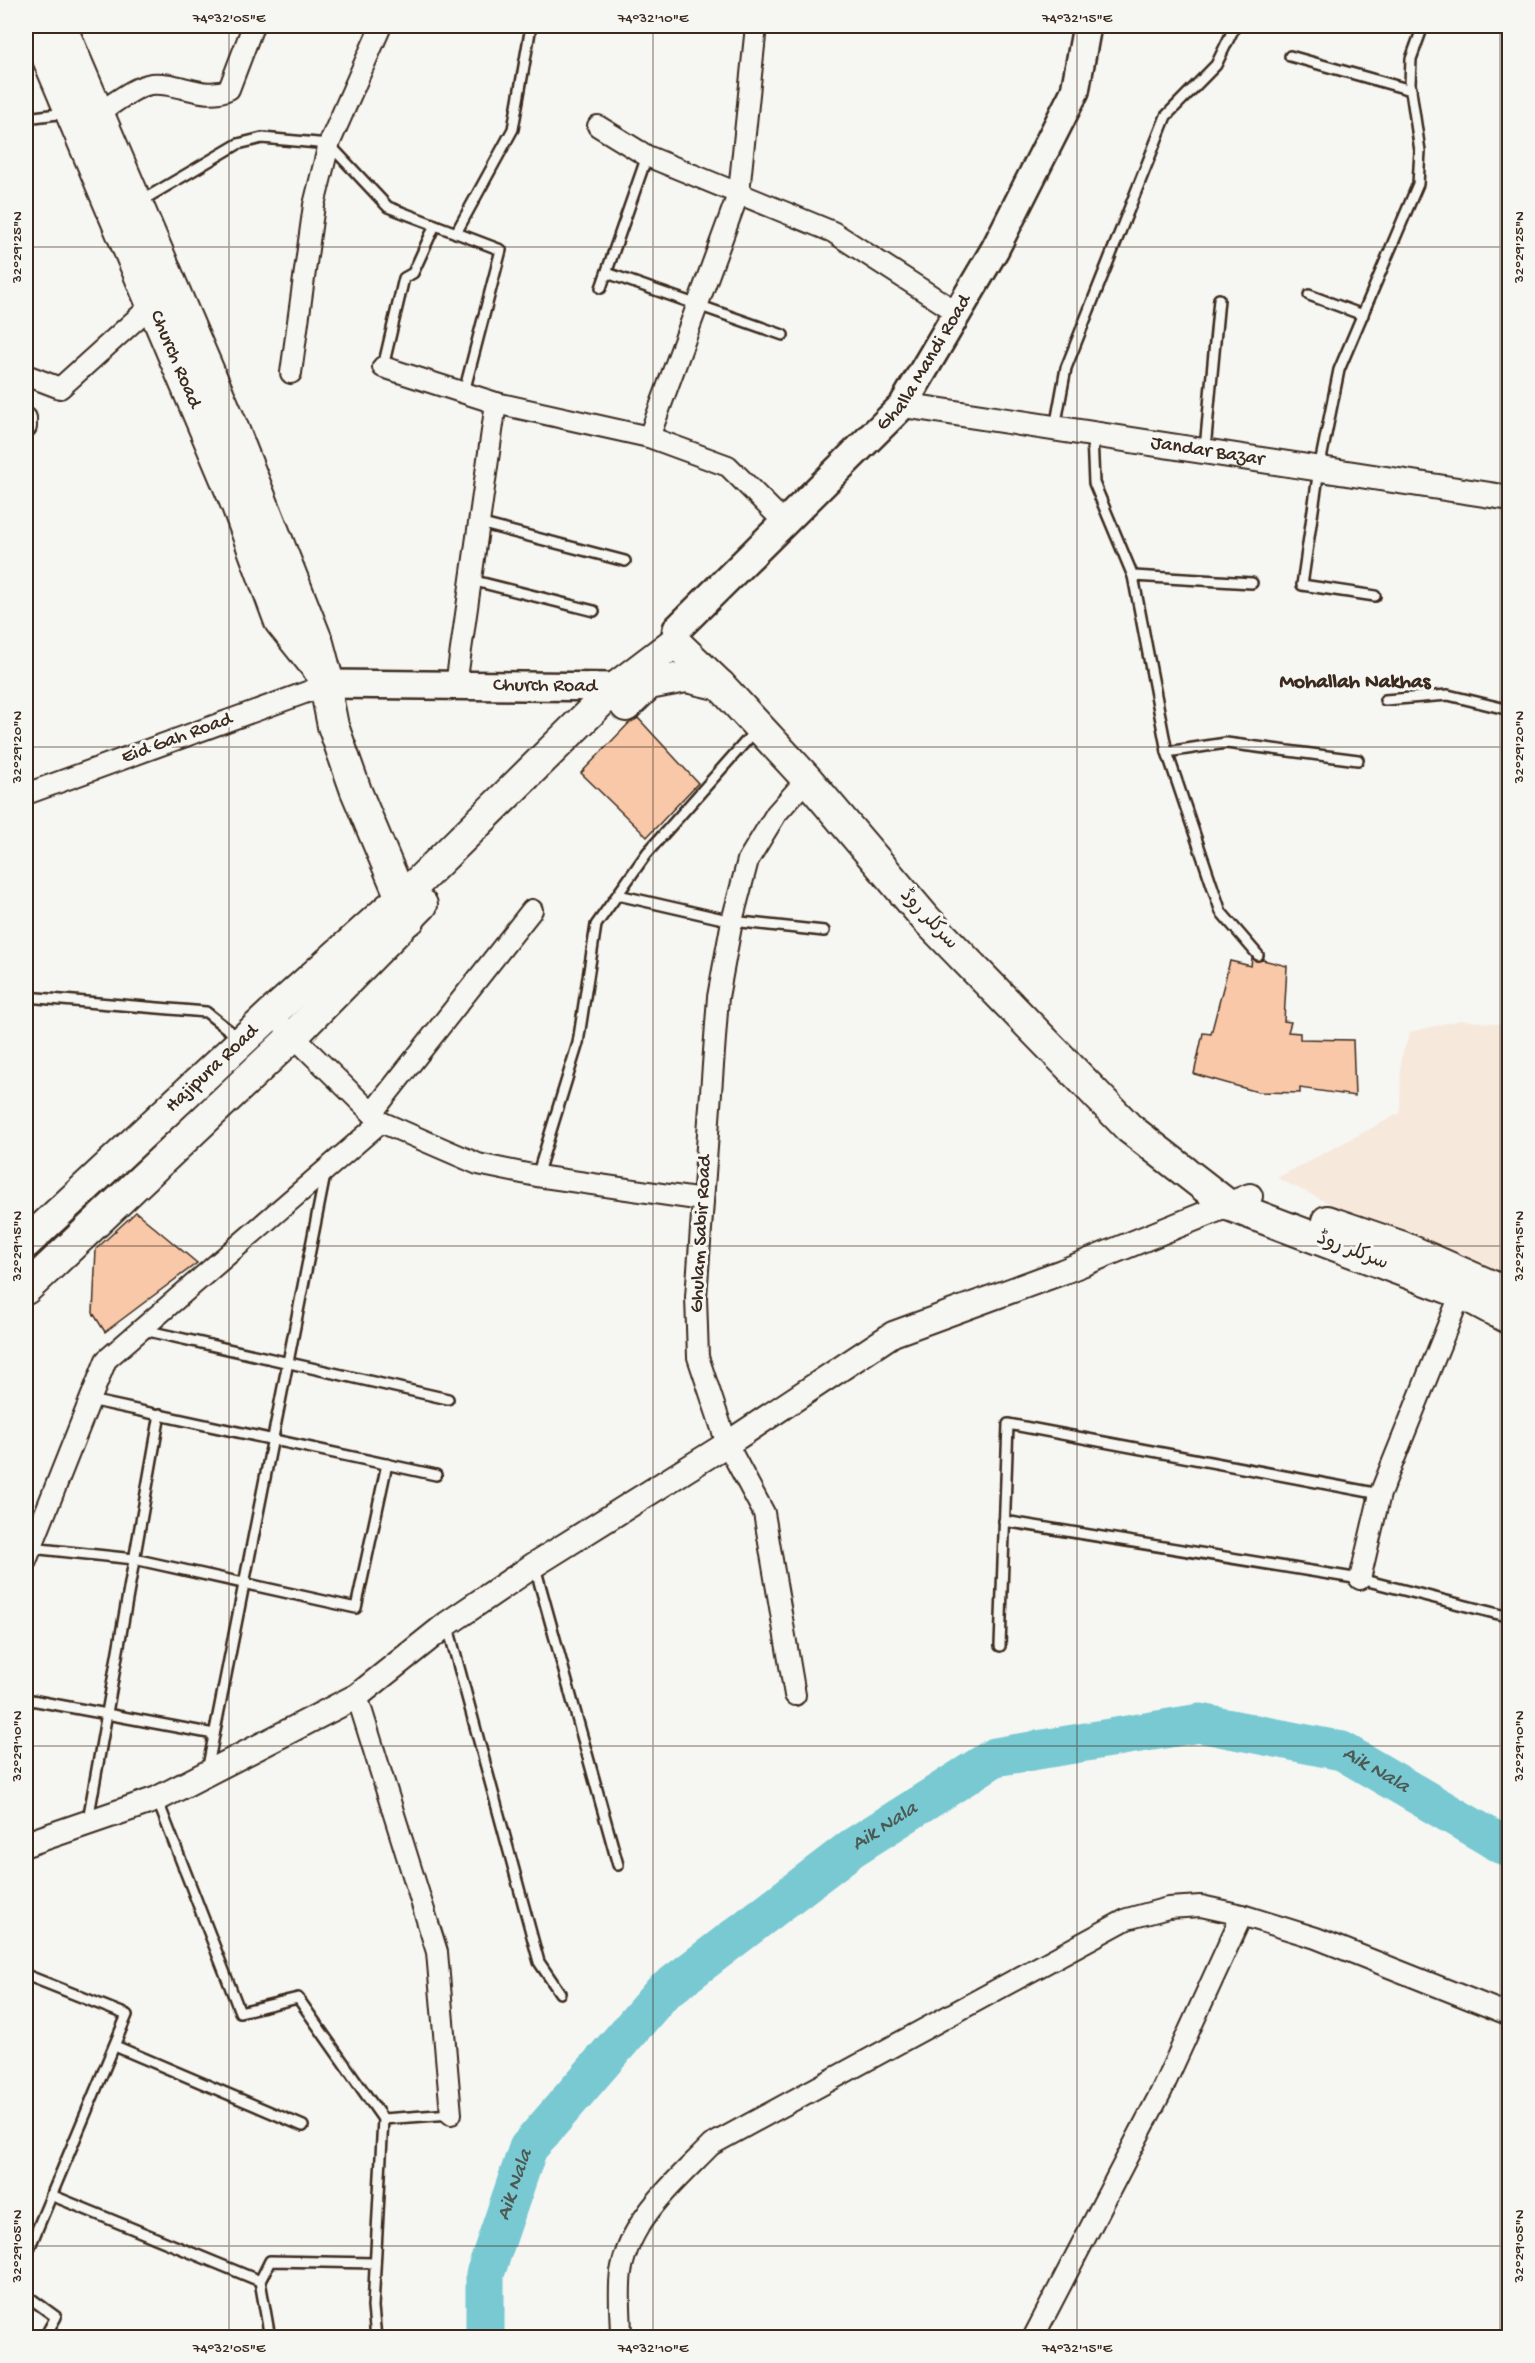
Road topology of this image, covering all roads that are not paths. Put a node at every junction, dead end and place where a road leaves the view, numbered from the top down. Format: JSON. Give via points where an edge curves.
{"nodes":[{"id":1,"x":34,"y":26,"type":"edge"},
{"id":2,"x":61,"y":26,"type":"edge"},
{"id":3,"x":253,"y":26,"type":"edge"},
{"id":4,"x":381,"y":26,"type":"edge"},
{"id":5,"x":531,"y":26,"type":"edge"},
{"id":6,"x":756,"y":26,"type":"edge"},
{"id":7,"x":1087,"y":26,"type":"edge"},
{"id":8,"x":1235,"y":26,"type":"edge"},
{"id":9,"x":1423,"y":26,"type":"edge"},
{"id":10,"x":1290,"y":56,"type":"dead end"},
{"id":11,"x":1411,"y":90,"type":"junction"},
{"id":12,"x":85,"y":112,"type":"junction"},
{"id":13,"x":26,"y":118,"type":"edge"},
{"id":14,"x":598,"y":126,"type":"dead end"},
{"id":15,"x":329,"y":144,"type":"junction"},
{"id":16,"x":647,"y":156,"type":"junction"},
{"id":17,"x":739,"y":192,"type":"junction"},
{"id":18,"x":137,"y":203,"type":"junction"},
{"id":19,"x":435,"y":225,"type":"junction"},
{"id":20,"x":456,"y":233,"type":"junction"},
{"id":21,"x":607,"y":273,"type":"junction"},
{"id":22,"x":601,"y":288,"type":"dead end"},
{"id":23,"x":1309,"y":295,"type":"dead end"},
{"id":24,"x":1219,"y":299,"type":"dead end"},
{"id":25,"x":153,"y":304,"type":"junction"},
{"id":26,"x":697,"y":305,"type":"junction"},
{"id":27,"x":958,"y":313,"type":"junction"},
{"id":28,"x":1363,"y":315,"type":"junction"},
{"id":29,"x":783,"y":335,"type":"dead end"},
{"id":30,"x":383,"y":367,"type":"joint"},
{"id":31,"x":291,"y":373,"type":"dead end"},
{"id":32,"x":26,"y":375,"type":"edge"},
{"id":33,"x":464,"y":392,"type":"junction"},
{"id":34,"x":496,"y":403,"type":"junction"},
{"id":35,"x":903,"y":405,"type":"junction"},
{"id":36,"x":26,"y":418,"type":"edge"},
{"id":37,"x":26,"y":428,"type":"edge"},
{"id":38,"x":1055,"y":428,"type":"junction"},
{"id":39,"x":1092,"y":434,"type":"junction"},
{"id":40,"x":649,"y":437,"type":"junction"},
{"id":41,"x":1204,"y":451,"type":"junction"},
{"id":42,"x":1319,"y":469,"type":"junction"},
{"id":43,"x":1509,"y":498,"type":"edge"},
{"id":44,"x":783,"y":521,"type":"junction"},
{"id":45,"x":479,"y":523,"type":"junction"},
{"id":46,"x":625,"y":561,"type":"dead end"},
{"id":47,"x":1133,"y":576,"type":"junction"},
{"id":48,"x":471,"y":580,"type":"junction"},
{"id":49,"x":1252,"y":583,"type":"dead end"},
{"id":50,"x":1375,"y":596,"type":"dead end"},
{"id":51,"x":594,"y":611,"type":"dead end"},
{"id":52,"x":675,"y":642,"type":"junction"},
{"id":53,"x":329,"y":684,"type":"junction"},
{"id":54,"x":456,"y":685,"type":"junction"},
{"id":55,"x":720,"y":685,"type":"junction"},
{"id":56,"x":616,"y":687,"type":"junction"},
{"id":57,"x":1385,"y":700,"type":"dead end"},
{"id":58,"x":1509,"y":710,"type":"edge"},
{"id":59,"x":758,"y":727,"type":"junction"},
{"id":60,"x":1167,"y":752,"type":"junction"},
{"id":61,"x":1358,"y":760,"type":"dead end"},
{"id":62,"x":807,"y":779,"type":"junction"},
{"id":63,"x":26,"y":794,"type":"edge"},
{"id":64,"x":618,"y":895,"type":"junction"},
{"id":65,"x":406,"y":908,"type":"junction"},
{"id":66,"x":532,"y":910,"type":"dead end"},
{"id":67,"x":732,"y":921,"type":"junction"},
{"id":68,"x":824,"y":931,"type":"dead end"},
{"id":69,"x":1258,"y":955,"type":"dead end"},
{"id":70,"x":26,"y":997,"type":"edge"},
{"id":71,"x":271,"y":1014,"type":"junction"},
{"id":72,"x":293,"y":1035,"type":"junction"},
{"id":73,"x":242,"y":1041,"type":"junction"},
{"id":74,"x":376,"y":1118,"type":"junction"},
{"id":75,"x":326,"y":1170,"type":"junction"},
{"id":76,"x":537,"y":1176,"type":"junction"},
{"id":77,"x":703,"y":1200,"type":"junction"},
{"id":78,"x":1239,"y":1201,"type":"junction"},
{"id":79,"x":26,"y":1243,"type":"edge"},
{"id":80,"x":1465,"y":1284,"type":"junction"},
{"id":81,"x":26,"y":1289,"type":"edge"},
{"id":82,"x":1509,"y":1294,"type":"edge"},
{"id":83,"x":1509,"y":1319,"type":"edge"},
{"id":84,"x":141,"y":1329,"type":"junction"},
{"id":85,"x":288,"y":1363,"type":"junction"},
{"id":86,"x":448,"y":1399,"type":"dead end"},
{"id":87,"x":90,"y":1400,"type":"junction"},
{"id":88,"x":160,"y":1414,"type":"junction"},
{"id":89,"x":273,"y":1438,"type":"junction"},
{"id":90,"x":727,"y":1444,"type":"junction"},
{"id":91,"x":387,"y":1464,"type":"junction"},
{"id":92,"x":436,"y":1474,"type":"dead end"},
{"id":93,"x":1380,"y":1494,"type":"junction"},
{"id":94,"x":1004,"y":1521,"type":"junction"},
{"id":95,"x":27,"y":1552,"type":"edge"},
{"id":96,"x":134,"y":1559,"type":"junction"},
{"id":97,"x":534,"y":1565,"type":"junction"},
{"id":98,"x":1360,"y":1579,"type":"junction"},
{"id":99,"x":244,"y":1583,"type":"junction"},
{"id":100,"x":1509,"y":1617,"type":"edge"},
{"id":101,"x":447,"y":1624,"type":"junction"},
{"id":102,"x":1000,"y":1646,"type":"dead end"},
{"id":103,"x":795,"y":1695,"type":"dead end"},
{"id":104,"x":357,"y":1696,"type":"junction"},
{"id":105,"x":26,"y":1699,"type":"edge"},
{"id":106,"x":107,"y":1715,"type":"junction"},
{"id":107,"x":214,"y":1734,"type":"junction"},
{"id":108,"x":207,"y":1771,"type":"junction"},
{"id":109,"x":157,"y":1800,"type":"junction"},
{"id":110,"x":88,"y":1822,"type":"junction"},
{"id":111,"x":26,"y":1844,"type":"edge"},
{"id":112,"x":618,"y":1865,"type":"dead end"},
{"id":113,"x":1242,"y":1915,"type":"junction"},
{"id":114,"x":26,"y":1975,"type":"edge"},
{"id":115,"x":560,"y":1994,"type":"dead end"},
{"id":116,"x":1509,"y":2015,"type":"edge"},
{"id":117,"x":115,"y":2046,"type":"junction"},
{"id":118,"x":451,"y":2114,"type":"joint"},
{"id":119,"x":383,"y":2119,"type":"junction"},
{"id":120,"x":303,"y":2126,"type":"dead end"},
{"id":121,"x":51,"y":2195,"type":"junction"},
{"id":122,"x":26,"y":2256,"type":"edge"},
{"id":123,"x":375,"y":2263,"type":"junction"},
{"id":124,"x":260,"y":2281,"type":"junction"},
{"id":125,"x":26,"y":2295,"type":"edge"},
{"id":126,"x":44,"y":2337,"type":"edge"},
{"id":127,"x":270,"y":2337,"type":"edge"},
{"id":128,"x":376,"y":2337,"type":"edge"},
{"id":129,"x":621,"y":2337,"type":"edge"},
{"id":130,"x":1034,"y":2337,"type":"edge"}],
"edges":[{"from":1,"to":12,"type":"main road","name":"Church Road"},
{"from":2,"to":12,"type":"main road","name":"Church Road"},
{"from":3,"to":12,"type":"street","via":[[229,89],[207,93],[165,83],[150,84]]},
{"from":4,"to":15,"type":"street"},
{"from":5,"to":20,"type":"lane","via":[[513,129]]},
{"from":6,"to":17,"type":"street"},
{"from":7,"to":27,"type":"main road","name":"Ghalla Mandi Road","via":[[1075,91]]},
{"from":8,"to":38,"type":"lane","via":[[1216,65],[1166,116],[1066,368]]},
{"from":9,"to":11,"type":"lane","via":[[1411,58]]},
{"from":10,"to":11,"type":"lane"},
{"from":11,"to":28,"type":"lane","via":[[1420,151],[1418,184]]},
{"from":12,"to":13,"type":"lane"},
{"from":12,"to":18,"type":"main road","name":"Church Road"},
{"from":12,"to":25,"type":"main road","name":"Church Road"},
{"from":14,"to":16,"type":"street"},
{"from":15,"to":18,"type":"lane","via":[[262,138],[238,144]]},
{"from":15,"to":19,"type":"lane","via":[[388,207]]},
{"from":15,"to":31,"type":"street","via":[[314,205]]},
{"from":16,"to":17,"type":"street"},
{"from":16,"to":21,"type":"lane"},
{"from":17,"to":26,"type":"street"},
{"from":17,"to":27,"type":"street","via":[[833,232]]},
{"from":18,"to":53,"type":"main road","name":"Church Road","via":[[231,423],[318,643]]},
{"from":19,"to":20,"type":"lane"},
{"from":19,"to":30,"type":"lane","via":[[412,273],[404,278]]},
{"from":20,"to":33,"type":"lane","via":[[501,250]]},
{"from":21,"to":22,"type":"lane"},
{"from":21,"to":26,"type":"lane"},
{"from":23,"to":28,"type":"lane"},
{"from":24,"to":41,"type":"lane"},
{"from":25,"to":32,"type":"street","via":[[60,388]]},
{"from":25,"to":53,"type":"main road","name":"Church Road","via":[[237,506],[280,622]]},
{"from":26,"to":29,"type":"lane"},
{"from":26,"to":40,"type":"street"},
{"from":27,"to":35,"type":"main road","name":"Ghalla Mandi Road"},
{"from":28,"to":42,"type":"lane","via":[[1339,370]]},
{"from":30,"to":33,"type":"street"},
{"from":33,"to":34,"type":"street"},
{"from":34,"to":40,"type":"street"},
{"from":34,"to":45,"type":"street"},
{"from":35,"to":38,"type":"street","name":"Jandar Bazar"},
{"from":35,"to":44,"type":"main road","name":"Ghalla Mandi Road"},
{"from":36,"to":37,"type":"street"},
{"from":38,"to":39,"type":"street","name":"Jandar Bazar"},
{"from":39,"to":41,"type":"street","name":"Jandar Bazar"},
{"from":39,"to":47,"type":"lane","via":[[1094,483]]},
{"from":40,"to":44,"type":"street","via":[[728,465]]},
{"from":41,"to":42,"type":"street","name":"Jandar Bazar"},
{"from":42,"to":43,"type":"street","name":"Jandar Bazar"},
{"from":42,"to":50,"type":"lane","via":[[1302,585]]},
{"from":44,"to":52,"type":"main road","name":"Ghalla Mandi Road","via":[[677,629]]},
{"from":45,"to":46,"type":"lane"},
{"from":45,"to":48,"type":"street"},
{"from":47,"to":49,"type":"lane"},
{"from":47,"to":60,"type":"lane"},
{"from":48,"to":51,"type":"lane"},
{"from":48,"to":54,"type":"street"},
{"from":52,"to":55,"type":"main road","name":"سرکلر روڈ"},
{"from":52,"to":56,"type":"main road"},
{"from":53,"to":54,"type":"main road","name":"Church Road"},
{"from":53,"to":63,"type":"street","name":"Eid Gah Road"},
{"from":53,"to":65,"type":"main road","name":"Church Road","via":[[327,696],[333,726]]},
{"from":54,"to":56,"type":"main road","name":"Church Road"},
{"from":55,"to":59,"type":"main road","name":"سرکلر روڈ"},
{"from":55,"to":65,"type":"main road","via":[[686,677],[649,684]]},
{"from":56,"to":65,"type":"main road"},
{"from":57,"to":58,"type":"lane","via":[[1448,695]]},
{"from":59,"to":62,"type":"main road","name":"سرکلر روڈ"},
{"from":59,"to":64,"type":"lane","via":[[647,854]]},
{"from":60,"to":61,"type":"lane","via":[[1226,743]]},
{"from":60,"to":69,"type":"lane","via":[[1221,912]]},
{"from":62,"to":67,"type":"street","name":"Ghulam Sabir Road","via":[[776,814],[748,860]]},
{"from":62,"to":78,"type":"main road","name":"سرکلر روڈ","via":[[926,919],[1129,1128],[1198,1180]]},
{"from":64,"to":67,"type":"lane"},
{"from":64,"to":76,"type":"lane","via":[[596,925],[578,1043]]},
{"from":65,"to":71,"type":"main road","name":"Hajipura Road"},
{"from":65,"to":72,"type":"main road"},
{"from":66,"to":74,"type":"street"},
{"from":67,"to":68,"type":"lane"},
{"from":67,"to":77,"type":"street","name":"Ghulam Sabir Road","via":[[718,997]]},
{"from":70,"to":73,"type":"lane","via":[[206,1012]]},
{"from":71,"to":72,"type":"street"},
{"from":71,"to":73,"type":"main road","name":"Hajipura Road"},
{"from":72,"to":74,"type":"street"},
{"from":72,"to":81,"type":"main road"},
{"from":73,"to":79,"type":"main road","name":"Hajipura Road"},
{"from":74,"to":75,"type":"street"},
{"from":74,"to":76,"type":"street","via":[[477,1164]]},
{"from":75,"to":84,"type":"street"},
{"from":75,"to":85,"type":"lane"},
{"from":76,"to":77,"type":"street"},
{"from":77,"to":90,"type":"street","name":"Ghulam Sabir Road","via":[[696,1297],[698,1357]]},
{"from":78,"to":80,"type":"main road","name":"سرکلر روڈ","via":[[1404,1247]]},
{"from":78,"to":90,"type":"street","via":[[893,1334]]},
{"from":80,"to":82,"type":"main road","name":"سرکلر روڈ"},
{"from":80,"to":83,"type":"main road","name":"سرکلر روڈ"},
{"from":80,"to":93,"type":"street"},
{"from":84,"to":85,"type":"lane"},
{"from":84,"to":87,"type":"street","via":[[106,1360]]},
{"from":85,"to":86,"type":"lane"},
{"from":85,"to":89,"type":"lane"},
{"from":87,"to":88,"type":"lane"},
{"from":87,"to":95,"type":"street"},
{"from":88,"to":89,"type":"lane"},
{"from":88,"to":96,"type":"lane"},
{"from":89,"to":91,"type":"lane"},
{"from":89,"to":99,"type":"lane"},
{"from":90,"to":97,"type":"street"},
{"from":90,"to":103,"type":"street","name":"Ghulam Sabir Road","via":[[764,1513]]},
{"from":91,"to":92,"type":"lane"},
{"from":91,"to":99,"type":"lane","via":[[356,1608]]},
{"from":93,"to":94,"type":"lane","via":[[1008,1424]]},
{"from":93,"to":98,"type":"street"},
{"from":94,"to":98,"type":"lane"},
{"from":94,"to":102,"type":"lane"},
{"from":95,"to":96,"type":"lane"},
{"from":96,"to":99,"type":"lane"},
{"from":96,"to":106,"type":"lane"},
{"from":97,"to":101,"type":"street"},
{"from":97,"to":112,"type":"lane"},
{"from":98,"to":100,"type":"lane"},
{"from":99,"to":107,"type":"lane"},
{"from":101,"to":104,"type":"street"},
{"from":101,"to":115,"type":"lane","via":[[539,1962]]},
{"from":104,"to":108,"type":"street"},
{"from":104,"to":118,"type":"street","via":[[437,1952]]},
{"from":105,"to":106,"type":"lane"},
{"from":106,"to":107,"type":"lane"},
{"from":106,"to":110,"type":"lane"},
{"from":107,"to":108,"type":"lane"},
{"from":108,"to":109,"type":"street"},
{"from":109,"to":110,"type":"street"},
{"from":109,"to":119,"type":"lane","via":[[240,2012],[298,1998]]},
{"from":110,"to":111,"type":"street"},
{"from":113,"to":116,"type":"street","via":[[1316,1938]]},
{"from":113,"to":129,"type":"street","via":[[1201,1906],[1168,1908],[1126,1919],[711,2145],[657,2200],[630,2238],[621,2273]]},
{"from":113,"to":130,"type":"street","via":[[1161,2092]]},
{"from":114,"to":117,"type":"lane","via":[[127,2015]]},
{"from":117,"to":120,"type":"lane"},
{"from":117,"to":121,"type":"lane"},
{"from":118,"to":119,"type":"lane"},
{"from":119,"to":123,"type":"lane"},
{"from":121,"to":122,"type":"lane"},
{"from":121,"to":124,"type":"lane"},
{"from":123,"to":124,"type":"lane","via":[[270,2261]]},
{"from":123,"to":128,"type":"lane"},
{"from":124,"to":127,"type":"lane"},
{"from":125,"to":126,"type":"lane","via":[[56,2317]]}]}
